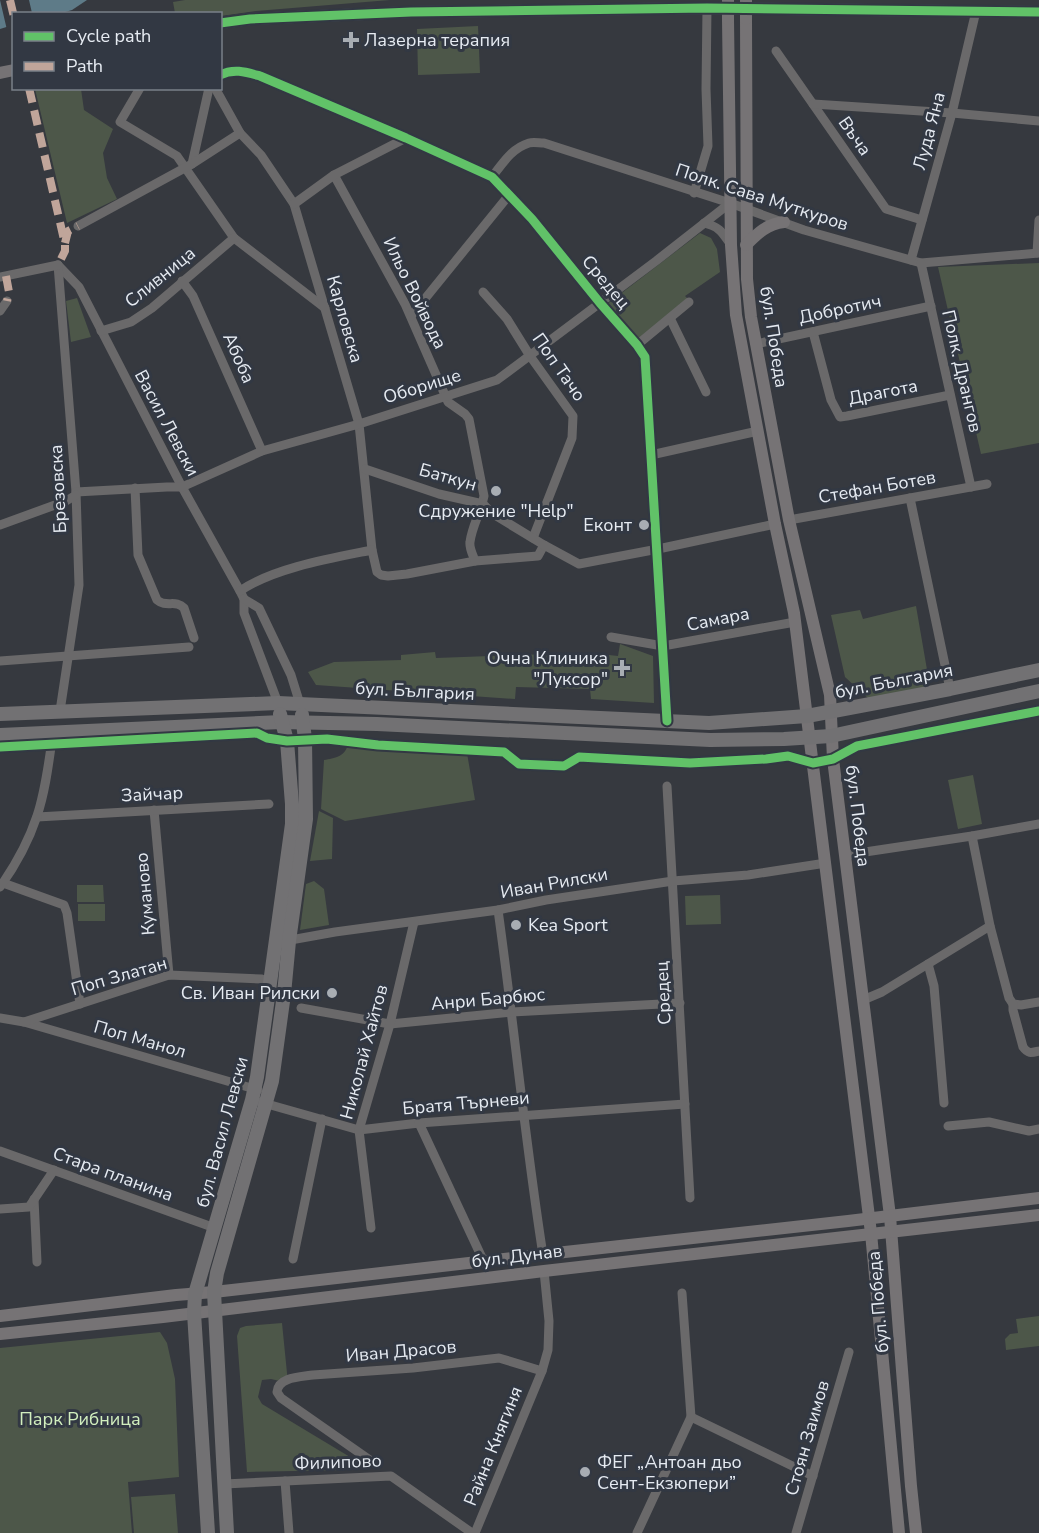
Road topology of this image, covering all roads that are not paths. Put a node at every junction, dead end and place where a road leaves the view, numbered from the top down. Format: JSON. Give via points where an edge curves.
{"nodes":[{"id":1,"x":728,"y":0,"type":"edge"},
{"id":2,"x":746,"y":0,"type":"edge"},
{"id":3,"x":707,"y":8,"type":"junction"},
{"id":4,"x":976,"y":11,"type":"junction"},
{"id":5,"x":1039,"y":12,"type":"edge"},
{"id":6,"x":222,"y":23,"type":"edge"},
{"id":7,"x":776,"y":51,"type":"dead end"},
{"id":8,"x":222,"y":74,"type":"edge"},
{"id":9,"x":139,"y":90,"type":"edge"},
{"id":10,"x":208,"y":90,"type":"edge"},
{"id":11,"x":216,"y":90,"type":"edge"},
{"id":12,"x":813,"y":104,"type":"junction"},
{"id":13,"x":952,"y":113,"type":"junction"},
{"id":14,"x":1039,"y":121,"type":"edge"},
{"id":15,"x":240,"y":134,"type":"junction"},
{"id":16,"x":406,"y":138,"type":"junction"},
{"id":17,"x":188,"y":166,"type":"junction"},
{"id":18,"x":334,"y":175,"type":"junction"},
{"id":19,"x":492,"y":177,"type":"junction"},
{"id":20,"x":694,"y":193,"type":"junction"},
{"id":21,"x":509,"y":195,"type":"junction"},
{"id":22,"x":730,"y":203,"type":"junction"},
{"id":23,"x":294,"y":204,"type":"junction"},
{"id":24,"x":746,"y":209,"type":"junction"},
{"id":25,"x":922,"y":220,"type":"junction"},
{"id":26,"x":1039,"y":220,"type":"edge"},
{"id":27,"x":784,"y":222,"type":"junction"},
{"id":28,"x":704,"y":223,"type":"junction"},
{"id":29,"x":78,"y":226,"type":"dead end"},
{"id":30,"x":234,"y":238,"type":"junction"},
{"id":31,"x":731,"y":245,"type":"junction"},
{"id":32,"x":746,"y":245,"type":"junction"},
{"id":33,"x":1038,"y":253,"type":"edge"},
{"id":34,"x":911,"y":260,"type":"junction"},
{"id":35,"x":921,"y":263,"type":"junction"},
{"id":36,"x":58,"y":265,"type":"junction"},
{"id":37,"x":0,"y":277,"type":"edge"},
{"id":38,"x":182,"y":281,"type":"junction"},
{"id":39,"x":483,"y":292,"type":"dead end"},
{"id":40,"x":7,"y":301,"type":"dead end"},
{"id":41,"x":689,"y":302,"type":"dead end"},
{"id":42,"x":600,"y":303,"type":"junction"},
{"id":43,"x":931,"y":306,"type":"junction"},
{"id":44,"x":325,"y":309,"type":"junction"},
{"id":45,"x":0,"y":311,"type":"edge"},
{"id":46,"x":411,"y":316,"type":"junction"},
{"id":47,"x":670,"y":318,"type":"junction"},
{"id":48,"x":100,"y":331,"type":"junction"},
{"id":49,"x":813,"y":332,"type":"junction"},
{"id":50,"x":756,"y":344,"type":"junction"},
{"id":51,"x":637,"y":345,"type":"junction"},
{"id":52,"x":530,"y":356,"type":"junction"},
{"id":53,"x":706,"y":392,"type":"dead end"},
{"id":54,"x":950,"y":395,"type":"junction"},
{"id":55,"x":445,"y":396,"type":"junction"},
{"id":56,"x":359,"y":424,"type":"junction"},
{"id":57,"x":758,"y":431,"type":"junction"},
{"id":58,"x":262,"y":451,"type":"junction"},
{"id":59,"x":651,"y":454,"type":"junction"},
{"id":60,"x":365,"y":469,"type":"junction"},
{"id":61,"x":987,"y":484,"type":"dead end"},
{"id":62,"x":971,"y":487,"type":"junction"},
{"id":63,"x":135,"y":488,"type":"junction"},
{"id":64,"x":182,"y":488,"type":"junction"},
{"id":65,"x":76,"y":494,"type":"junction"},
{"id":66,"x":910,"y":498,"type":"junction"},
{"id":67,"x":483,"y":504,"type":"junction"},
{"id":68,"x":789,"y":520,"type":"junction"},
{"id":69,"x":775,"y":524,"type":"junction"},
{"id":70,"x":0,"y":525,"type":"edge"},
{"id":71,"x":533,"y":538,"type":"junction"},
{"id":72,"x":544,"y":545,"type":"junction"},
{"id":73,"x":658,"y":549,"type":"junction"},
{"id":74,"x":372,"y":550,"type":"junction"},
{"id":75,"x":475,"y":561,"type":"junction"},
{"id":76,"x":242,"y":595,"type":"junction"},
{"id":77,"x":795,"y":622,"type":"junction"},
{"id":78,"x":611,"y":637,"type":"dead end"},
{"id":79,"x":663,"y":646,"type":"junction"},
{"id":80,"x":69,"y":655,"type":"junction"},
{"id":81,"x":0,"y":661,"type":"edge"},
{"id":82,"x":1039,"y":670,"type":"edge"},
{"id":83,"x":950,"y":689,"type":"junction"},
{"id":84,"x":1039,"y":691,"type":"edge"},
{"id":85,"x":278,"y":703,"type":"junction"},
{"id":86,"x":300,"y":704,"type":"junction"},
{"id":87,"x":60,"y":711,"type":"junction"},
{"id":88,"x":831,"y":712,"type":"junction"},
{"id":89,"x":0,"y":714,"type":"edge"},
{"id":90,"x":807,"y":716,"type":"junction"},
{"id":91,"x":667,"y":721,"type":"junction"},
{"id":92,"x":281,"y":722,"type":"junction"},
{"id":93,"x":304,"y":723,"type":"junction"},
{"id":94,"x":53,"y":733,"type":"junction"},
{"id":95,"x":0,"y":735,"type":"edge"},
{"id":96,"x":831,"y":736,"type":"junction"},
{"id":97,"x":810,"y":738,"type":"junction"},
{"id":98,"x":667,"y":786,"type":"dead end"},
{"id":99,"x":269,"y":804,"type":"dead end"},
{"id":100,"x":154,"y":810,"type":"junction"},
{"id":101,"x":37,"y":817,"type":"junction"},
{"id":102,"x":1039,"y":824,"type":"edge"},
{"id":103,"x":972,"y":836,"type":"junction"},
{"id":104,"x":845,"y":855,"type":"junction"},
{"id":105,"x":825,"y":863,"type":"junction"},
{"id":106,"x":673,"y":881,"type":"junction"},
{"id":107,"x":1,"y":885,"type":"edge"},
{"id":108,"x":498,"y":910,"type":"junction"},
{"id":109,"x":414,"y":922,"type":"junction"},
{"id":110,"x":990,"y":926,"type":"junction"},
{"id":111,"x":283,"y":942,"type":"junction"},
{"id":112,"x":928,"y":964,"type":"junction"},
{"id":113,"x":169,"y":975,"type":"junction"},
{"id":114,"x":262,"y":979,"type":"dead end"},
{"id":115,"x":863,"y":1000,"type":"junction"},
{"id":116,"x":1039,"y":1002,"type":"edge"},
{"id":117,"x":680,"y":1003,"type":"junction"},
{"id":118,"x":80,"y":1004,"type":"junction"},
{"id":119,"x":1013,"y":1004,"type":"junction"},
{"id":120,"x":301,"y":1008,"type":"dead end"},
{"id":121,"x":512,"y":1012,"type":"junction"},
{"id":122,"x":0,"y":1018,"type":"edge"},
{"id":123,"x":24,"y":1023,"type":"junction"},
{"id":124,"x":390,"y":1024,"type":"junction"},
{"id":125,"x":1039,"y":1051,"type":"edge"},
{"id":126,"x":254,"y":1095,"type":"junction"},
{"id":127,"x":268,"y":1099,"type":"junction"},
{"id":128,"x":944,"y":1102,"type":"dead end"},
{"id":129,"x":685,"y":1104,"type":"junction"},
{"id":130,"x":523,"y":1115,"type":"junction"},
{"id":131,"x":322,"y":1119,"type":"junction"},
{"id":132,"x":419,"y":1123,"type":"junction"},
{"id":133,"x":948,"y":1126,"type":"dead end"},
{"id":134,"x":1039,"y":1129,"type":"edge"},
{"id":135,"x":359,"y":1130,"type":"junction"},
{"id":136,"x":0,"y":1152,"type":"edge"},
{"id":137,"x":54,"y":1170,"type":"junction"},
{"id":138,"x":690,"y":1198,"type":"dead end"},
{"id":139,"x":1039,"y":1198,"type":"edge"},
{"id":140,"x":34,"y":1199,"type":"junction"},
{"id":141,"x":0,"y":1209,"type":"edge"},
{"id":142,"x":1039,"y":1215,"type":"edge"},
{"id":143,"x":890,"y":1216,"type":"junction"},
{"id":144,"x":869,"y":1219,"type":"junction"},
{"id":145,"x":215,"y":1228,"type":"junction"},
{"id":146,"x":371,"y":1228,"type":"dead end"},
{"id":147,"x":890,"y":1231,"type":"junction"},
{"id":148,"x":871,"y":1233,"type":"junction"},
{"id":149,"x":543,"y":1255,"type":"junction"},
{"id":150,"x":293,"y":1259,"type":"dead end"},
{"id":151,"x":37,"y":1262,"type":"dead end"},
{"id":152,"x":484,"y":1262,"type":"junction"},
{"id":153,"x":544,"y":1271,"type":"junction"},
{"id":154,"x":214,"y":1292,"type":"junction"},
{"id":155,"x":682,"y":1293,"type":"dead end"},
{"id":156,"x":195,"y":1294,"type":"junction"},
{"id":157,"x":214,"y":1311,"type":"junction"},
{"id":158,"x":194,"y":1313,"type":"junction"},
{"id":159,"x":0,"y":1316,"type":"edge"},
{"id":160,"x":0,"y":1334,"type":"edge"},
{"id":161,"x":849,"y":1352,"type":"dead end"},
{"id":162,"x":542,"y":1371,"type":"junction"},
{"id":163,"x":281,"y":1398,"type":"joint"},
{"id":164,"x":691,"y":1418,"type":"junction"},
{"id":165,"x":374,"y":1463,"type":"dead end"},
{"id":166,"x":813,"y":1476,"type":"junction"},
{"id":167,"x":285,"y":1481,"type":"junction"},
{"id":168,"x":224,"y":1484,"type":"junction"},
{"id":169,"x":208,"y":1533,"type":"edge"},
{"id":170,"x":227,"y":1533,"type":"edge"},
{"id":171,"x":289,"y":1533,"type":"edge"},
{"id":172,"x":474,"y":1533,"type":"edge"},
{"id":173,"x":637,"y":1533,"type":"edge"},
{"id":174,"x":796,"y":1533,"type":"edge"},
{"id":175,"x":899,"y":1533,"type":"edge"},
{"id":176,"x":916,"y":1533,"type":"edge"}],
"edges":[{"from":1,"to":22,"type":"main road","name":"бул. Победа","bridge":true},
{"from":2,"to":24,"type":"main road","name":"бул. Победа","bridge":true},
{"from":3,"to":4,"type":"main road"},
{"from":3,"to":6,"type":"main road","via":[[411,12]]},
{"from":3,"to":20,"type":"street","via":[[708,146]]},
{"from":4,"to":5,"type":"main road"},
{"from":4,"to":13,"type":"street","name":"Луда Яна"},
{"from":7,"to":12,"type":"street","name":"Въча"},
{"from":8,"to":16,"type":"street","name":"Средец","via":[[241,70],[260,76]]},
{"from":9,"to":17,"type":"street","via":[[120,122]]},
{"from":10,"to":17,"type":"street"},
{"from":11,"to":15,"type":"street","name":"Карловска"},
{"from":12,"to":13,"type":"street"},
{"from":12,"to":25,"type":"street","name":"Въча","via":[[886,209]]},
{"from":13,"to":14,"type":"street"},
{"from":13,"to":25,"type":"street","name":"Луда Яна"},
{"from":15,"to":17,"type":"street"},
{"from":15,"to":23,"type":"street","name":"Карловска","via":[[261,155]]},
{"from":16,"to":18,"type":"street"},
{"from":16,"to":19,"type":"street","name":"Средец"},
{"from":17,"to":29,"type":"street"},
{"from":17,"to":30,"type":"street"},
{"from":18,"to":23,"type":"street"},
{"from":18,"to":46,"type":"street","name":"Ильо Войвода"},
{"from":19,"to":20,"type":"street","name":"Полк. Сава Муткуров","via":[[517,149],[530,143],[544,143]]},
{"from":19,"to":21,"type":"street","name":"Средец"},
{"from":20,"to":22,"type":"street","name":"Полк. Сава Муткуров"},
{"from":21,"to":42,"type":"street","name":"Средец"},
{"from":21,"to":46,"type":"street"},
{"from":22,"to":24,"type":"street","name":"Полк. Сава Муткуров"},
{"from":22,"to":28,"type":"street","name":"Оборище"},
{"from":22,"to":31,"type":"main road","name":"бул. Победа"},
{"from":23,"to":44,"type":"street","name":"Карловска"},
{"from":24,"to":27,"type":"street","name":"Полк. Сава Муткуров"},
{"from":24,"to":32,"type":"main road","name":"бул. Победа"},
{"from":25,"to":34,"type":"street","name":"Луда Яна"},
{"from":26,"to":33,"type":"street"},
{"from":27,"to":32,"type":"main road","via":[[762,230]]},
{"from":27,"to":34,"type":"street","name":"Полк. Сава Муткуров"},
{"from":28,"to":31,"type":"street","via":[[720,229]]},
{"from":28,"to":42,"type":"street","name":"Оборище"},
{"from":30,"to":38,"type":"street","name":"Сливница"},
{"from":30,"to":44,"type":"street"},
{"from":31,"to":57,"type":"main road","name":"бул. Победа","via":[[736,315]]},
{"from":32,"to":50,"type":"main road","name":"бул. Победа"},
{"from":33,"to":35,"type":"street","name":"Полк. Сава Муткуров"},
{"from":34,"to":35,"type":"street","name":"Полк. Сава Муткуров"},
{"from":35,"to":43,"type":"street","name":"Полк. Дрангов"},
{"from":36,"to":37,"type":"street"},
{"from":36,"to":48,"type":"street","name":"Васил Левски","via":[[79,287]]},
{"from":36,"to":65,"type":"street","name":"Брезовска"},
{"from":38,"to":48,"type":"street","name":"Сливница","via":[[131,322]]},
{"from":38,"to":58,"type":"street","name":"Абоба","via":[[193,296]]},
{"from":39,"to":52,"type":"street","name":"Поп Тачо","via":[[507,319]]},
{"from":40,"to":45,"type":"street"},
{"from":41,"to":47,"type":"street"},
{"from":42,"to":51,"type":"street","name":"Средец"},
{"from":42,"to":52,"type":"street","name":"Оборище"},
{"from":43,"to":49,"type":"street","name":"Добротич"},
{"from":43,"to":54,"type":"street","name":"Полк. Дрангов"},
{"from":44,"to":56,"type":"street","name":"Карловска"},
{"from":46,"to":55,"type":"street","name":"Ильо Войвода"},
{"from":47,"to":51,"type":"street"},
{"from":47,"to":53,"type":"street"},
{"from":48,"to":64,"type":"street","name":"Васил Левски"},
{"from":49,"to":50,"type":"street","name":"Добротич"},
{"from":49,"to":54,"type":"street","name":"Драгота","via":[[831,400],[840,417]]},
{"from":50,"to":68,"type":"main road","name":"бул. Победа"},
{"from":51,"to":59,"type":"street","name":"Средец","via":[[645,357]]},
{"from":52,"to":55,"type":"street","name":"Оборище","via":[[497,381]]},
{"from":52,"to":71,"type":"street","name":"Поп Тачо","via":[[573,416],[572,438]]},
{"from":54,"to":62,"type":"street","name":"Полк. Дрангов"},
{"from":55,"to":56,"type":"street","name":"Оборище"},
{"from":55,"to":67,"type":"street","name":"Ильо Войвода","via":[[469,419]]},
{"from":56,"to":58,"type":"street","name":"Оборище"},
{"from":56,"to":60,"type":"street","name":"Карловска"},
{"from":57,"to":59,"type":"street"},
{"from":57,"to":69,"type":"main road","name":"бул. Победа"},
{"from":58,"to":64,"type":"street","name":"Оборище"},
{"from":59,"to":73,"type":"street","name":"Средец"},
{"from":60,"to":67,"type":"street","name":"Баткун"},
{"from":60,"to":74,"type":"street","name":"Карловска"},
{"from":61,"to":62,"type":"street","name":"Стефан Ботев"},
{"from":62,"to":66,"type":"street","name":"Стефан Ботев"},
{"from":63,"to":64,"type":"street","name":"Оборище"},
{"from":63,"to":65,"type":"street","name":"Оборище"},
{"from":63,"to":80,"type":"street","via":[[138,555],[157,600],[184,608],[192,643]]},
{"from":64,"to":76,"type":"street","name":"Васил Левски"},
{"from":65,"to":70,"type":"street","name":"Оборище"},
{"from":65,"to":80,"type":"street","name":"Брезовска","via":[[79,585]]},
{"from":66,"to":68,"type":"street","name":"Стефан Ботев"},
{"from":66,"to":83,"type":"street"},
{"from":67,"to":71,"type":"street","name":"Баткун"},
{"from":67,"to":75,"type":"street","name":"Ильо Войвода","via":[[470,544]]},
{"from":68,"to":88,"type":"main road","name":"бул. Победа"},
{"from":69,"to":73,"type":"street"},
{"from":69,"to":77,"type":"main road","name":"бул. Победа"},
{"from":71,"to":72,"type":"street","name":"Баткун"},
{"from":72,"to":73,"type":"street","name":"Баткун","via":[[579,564]]},
{"from":72,"to":75,"type":"street","via":[[538,556]]},
{"from":73,"to":79,"type":"street","name":"Средец"},
{"from":74,"to":75,"type":"street","name":"Карловска","via":[[376,572],[388,576]]},
{"from":74,"to":76,"type":"street","via":[[254,581]]},
{"from":76,"to":85,"type":"street","name":"Васил Левски","via":[[244,613]]},
{"from":76,"to":86,"type":"street","name":"Васил Левски","via":[[259,608],[291,675]]},
{"from":77,"to":79,"type":"street","name":"Самара"},
{"from":77,"to":90,"type":"main road","name":"бул. Победа"},
{"from":78,"to":79,"type":"street","name":"Самара"},
{"from":79,"to":91,"type":"street","name":"Средец"},
{"from":80,"to":81,"type":"street"},
{"from":80,"to":87,"type":"street","name":"Брезовска"},
{"from":82,"to":83,"type":"main road","name":"бул. България"},
{"from":83,"to":88,"type":"main road","name":"бул. България"},
{"from":84,"to":96,"type":"main road","name":"бул. България"},
{"from":85,"to":86,"type":"main road","name":"бул. България"},
{"from":85,"to":87,"type":"main road","name":"бул. България"},
{"from":85,"to":92,"type":"main road","name":"бул. Васил Левски"},
{"from":86,"to":91,"type":"main road","name":"бул. България"},
{"from":86,"to":93,"type":"main road","name":"бул. Васил Левски"},
{"from":87,"to":89,"type":"main road","name":"бул. България"},
{"from":88,"to":90,"type":"main road","name":"бул. България"},
{"from":88,"to":96,"type":"main road","name":"бул. Победа"},
{"from":90,"to":91,"type":"main road","name":"бул. България","via":[[709,723]]},
{"from":90,"to":97,"type":"main road","name":"бул. Победа"},
{"from":92,"to":93,"type":"main road","name":"бул. България"},
{"from":92,"to":94,"type":"main road","name":"бул. България"},
{"from":92,"to":111,"type":"main road","name":"бул. Васил Левски","via":[[287,741],[292,804]]},
{"from":93,"to":97,"type":"main road","name":"бул. България","via":[[710,741]]},
{"from":93,"to":111,"type":"main road","name":"бул. Васил Левски","via":[[306,819]]},
{"from":94,"to":95,"type":"main road","name":"бул. България"},
{"from":94,"to":101,"type":"street"},
{"from":96,"to":97,"type":"main road","name":"бул. България"},
{"from":96,"to":104,"type":"main road","name":"бул. Победа"},
{"from":97,"to":105,"type":"main road","name":"бул. Победа"},
{"from":98,"to":106,"type":"street","name":"Средец"},
{"from":99,"to":100,"type":"street","name":"Зайчар"},
{"from":100,"to":101,"type":"street","name":"Зайчар"},
{"from":100,"to":113,"type":"street","name":"Куманово"},
{"from":101,"to":107,"type":"street"},
{"from":102,"to":103,"type":"street"},
{"from":103,"to":104,"type":"street"},
{"from":103,"to":110,"type":"street"},
{"from":104,"to":115,"type":"main road","name":"бул. Победа"},
{"from":105,"to":106,"type":"street","name":"Иван Рилски"},
{"from":105,"to":144,"type":"main road","name":"бул. Победа"},
{"from":106,"to":108,"type":"street","name":"Иван Рилски"},
{"from":106,"to":117,"type":"street","name":"Средец"},
{"from":107,"to":118,"type":"street","via":[[64,905]]},
{"from":108,"to":109,"type":"street","name":"Иван Рилски"},
{"from":108,"to":121,"type":"street"},
{"from":109,"to":111,"type":"street","name":"Иван Рилски"},
{"from":109,"to":124,"type":"street","name":"Николай Хайтов"},
{"from":110,"to":112,"type":"street"},
{"from":110,"to":119,"type":"street"},
{"from":111,"to":126,"type":"main road","name":"бул. Васил Левски"},
{"from":111,"to":127,"type":"main road","name":"бул. Васил Левски","via":[[283,1009]]},
{"from":112,"to":115,"type":"street"},
{"from":112,"to":128,"type":"street","via":[[934,986]]},
{"from":113,"to":114,"type":"street","name":"Поп Златан"},
{"from":113,"to":118,"type":"street","name":"Поп Златан"},
{"from":115,"to":143,"type":"main road","name":"бул. Победа"},
{"from":116,"to":119,"type":"street"},
{"from":117,"to":121,"type":"street","name":"Анри Барбюс"},
{"from":117,"to":129,"type":"street","name":"Средец"},
{"from":118,"to":123,"type":"street","name":"Поп Златан"},
{"from":119,"to":125,"type":"street","via":[[1023,1047],[1030,1053]]},
{"from":120,"to":124,"type":"street","name":"Анри Барбюс"},
{"from":121,"to":124,"type":"street","name":"Анри Барбюс"},
{"from":121,"to":130,"type":"street"},
{"from":122,"to":123,"type":"street","name":"Поп Манол"},
{"from":123,"to":126,"type":"street","name":"Поп Манол"},
{"from":124,"to":135,"type":"street","name":"Николай Хайтов"},
{"from":126,"to":127,"type":"street","name":"Поп Манол"},
{"from":126,"to":145,"type":"main road","name":"бул. Васил Левски"},
{"from":127,"to":131,"type":"street","name":"Братя Търневи"},
{"from":127,"to":154,"type":"main road","name":"бул. Васил Левски"},
{"from":129,"to":130,"type":"street","name":"Братя Търневи"},
{"from":129,"to":138,"type":"street","name":"Средец"},
{"from":130,"to":132,"type":"street","name":"Братя Търневи"},
{"from":130,"to":149,"type":"street"},
{"from":131,"to":135,"type":"street","name":"Братя Търневи"},
{"from":131,"to":150,"type":"street"},
{"from":132,"to":135,"type":"street","name":"Братя Търневи"},
{"from":132,"to":152,"type":"street"},
{"from":133,"to":134,"type":"street","via":[[989,1122],[1029,1131]]},
{"from":135,"to":146,"type":"street","name":"Николай Хайтов"},
{"from":136,"to":137,"type":"street","name":"Стара планина"},
{"from":137,"to":140,"type":"street"},
{"from":137,"to":145,"type":"street","name":"Стара планина"},
{"from":139,"to":143,"type":"main road","name":"бул. Дунав"},
{"from":140,"to":141,"type":"street","via":[[29,1207]]},
{"from":140,"to":151,"type":"street"},
{"from":142,"to":147,"type":"main road","name":"бул. Дунав"},
{"from":143,"to":144,"type":"main road","name":"бул. Дунав"},
{"from":143,"to":147,"type":"main road","name":"бул. Победа"},
{"from":144,"to":148,"type":"main road","name":"бул. Победа"},
{"from":144,"to":149,"type":"main road","name":"бул. Дунав"},
{"from":145,"to":156,"type":"main road","name":"бул. Васил Левски"},
{"from":147,"to":148,"type":"main road","name":"бул. Дунав"},
{"from":147,"to":176,"type":"main road","name":"бул. Победа"},
{"from":148,"to":153,"type":"main road","name":"бул. Дунав"},
{"from":148,"to":175,"type":"main road","name":"бул. Победа"},
{"from":149,"to":152,"type":"main road","name":"бул. Дунав"},
{"from":152,"to":154,"type":"main road","name":"бул. Дунав"},
{"from":153,"to":157,"type":"main road","name":"бул. Дунав"},
{"from":153,"to":162,"type":"street","name":"Райна Княгиня","via":[[549,1321],[548,1350]]},
{"from":154,"to":156,"type":"main road","name":"бул. Дунав"},
{"from":154,"to":157,"type":"main road","name":"бул. Васил Левски"},
{"from":155,"to":164,"type":"street"},
{"from":156,"to":158,"type":"main road","name":"бул. Васил Левски"},
{"from":156,"to":159,"type":"main road","name":"бул. Дунав"},
{"from":157,"to":158,"type":"main road","name":"бул. Дунав"},
{"from":157,"to":168,"type":"main road","name":"бул. Васил Левски"},
{"from":158,"to":160,"type":"main road","name":"бул. Дунав"},
{"from":158,"to":169,"type":"main road","name":"бул. Васил Левски"},
{"from":161,"to":166,"type":"street","name":"Стоян Заимов"},
{"from":162,"to":163,"type":"street","name":"Иван Драсов","via":[[499,1358],[313,1375],[281,1382],[277,1387]]},
{"from":162,"to":172,"type":"street","name":"Райна Княгиня"},
{"from":163,"to":165,"type":"street","name":"Филипово"},
{"from":164,"to":166,"type":"street"},
{"from":164,"to":173,"type":"street"},
{"from":166,"to":174,"type":"street","name":"Стоян Заимов"},
{"from":167,"to":168,"type":"street","name":"Филипово"},
{"from":167,"to":171,"type":"street"},
{"from":167,"to":172,"type":"street","name":"Филипово","via":[[391,1476]]},
{"from":168,"to":170,"type":"main road","name":"бул. Васил Левски"}]}
